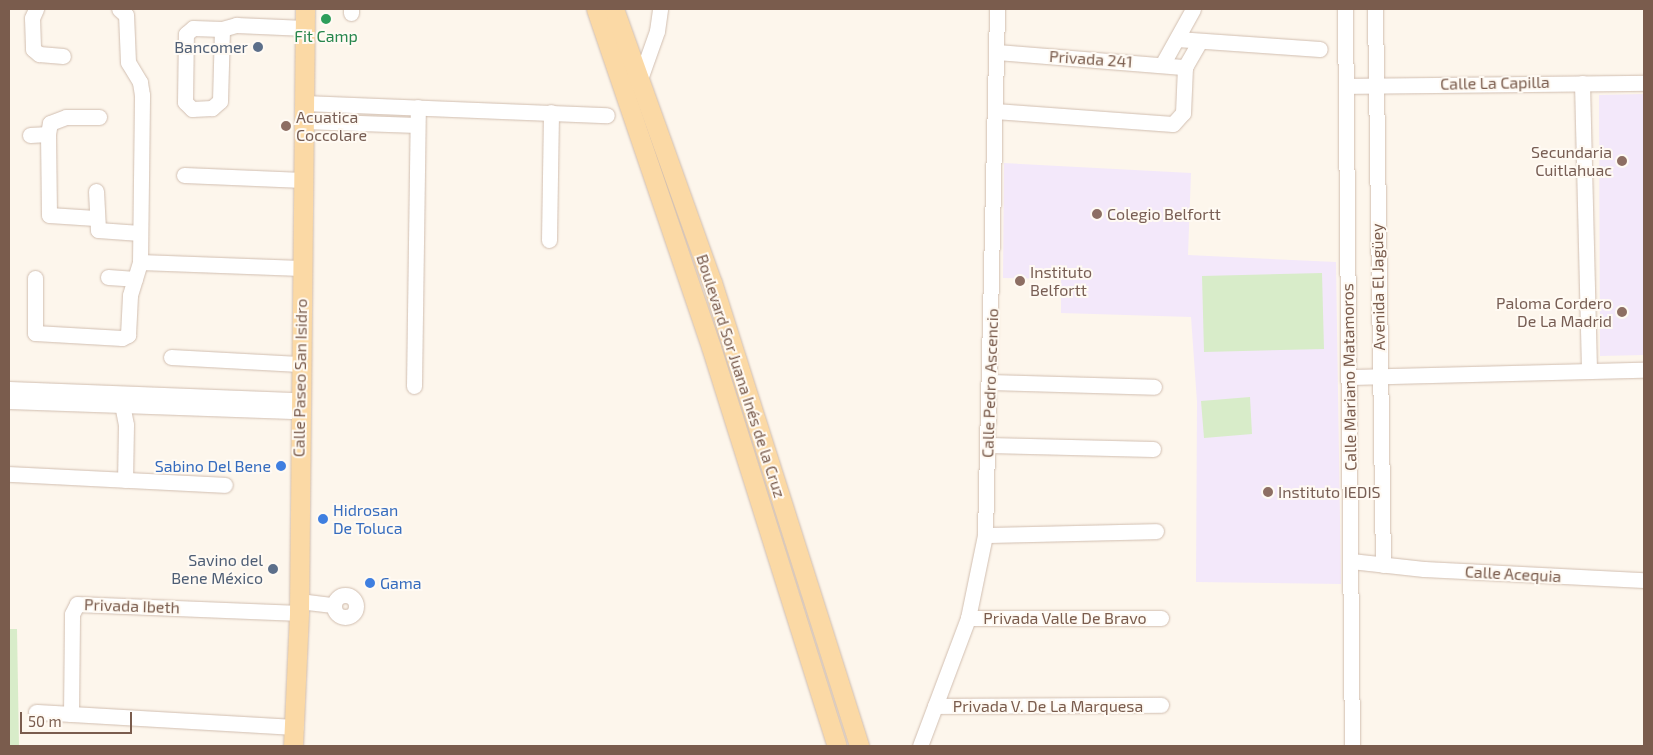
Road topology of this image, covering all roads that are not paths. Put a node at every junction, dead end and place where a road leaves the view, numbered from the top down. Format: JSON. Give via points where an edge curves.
{"nodes":[{"id":1,"x":36,"y":9,"type":"edge"},
{"id":2,"x":119,"y":9,"type":"edge"},
{"id":3,"x":305,"y":9,"type":"edge"},
{"id":4,"x":596,"y":9,"type":"edge"},
{"id":5,"x":614,"y":9,"type":"edge"},
{"id":6,"x":660,"y":9,"type":"edge"},
{"id":7,"x":997,"y":9,"type":"edge"},
{"id":8,"x":1193,"y":9,"type":"edge"},
{"id":9,"x":1345,"y":9,"type":"edge"},
{"id":10,"x":1374,"y":9,"type":"edge"},
{"id":11,"x":305,"y":28,"type":"junction"},
{"id":12,"x":222,"y":29,"type":"junction"},
{"id":13,"x":1177,"y":39,"type":"junction"},
{"id":14,"x":1200,"y":41,"type":"junction"},
{"id":15,"x":1320,"y":49,"type":"dead end"},
{"id":16,"x":997,"y":52,"type":"junction"},
{"id":17,"x":63,"y":56,"type":"dead end"},
{"id":18,"x":1162,"y":65,"type":"junction"},
{"id":19,"x":1185,"y":67,"type":"junction"},
{"id":20,"x":640,"y":79,"type":"junction"},
{"id":21,"x":1582,"y":82,"type":"junction"},
{"id":22,"x":1644,"y":84,"type":"edge"},
{"id":23,"x":1375,"y":85,"type":"junction"},
{"id":24,"x":1346,"y":86,"type":"junction"},
{"id":25,"x":418,"y":107,"type":"junction"},
{"id":26,"x":995,"y":111,"type":"junction"},
{"id":27,"x":304,"y":112,"type":"junction"},
{"id":28,"x":551,"y":112,"type":"junction"},
{"id":29,"x":607,"y":115,"type":"dead end"},
{"id":30,"x":99,"y":117,"type":"dead end"},
{"id":31,"x":417,"y":125,"type":"junction"},
{"id":32,"x":48,"y":134,"type":"junction"},
{"id":33,"x":30,"y":135,"type":"dead end"},
{"id":34,"x":184,"y":175,"type":"dead end"},
{"id":35,"x":303,"y":180,"type":"junction"},
{"id":36,"x":96,"y":191,"type":"dead end"},
{"id":37,"x":95,"y":218,"type":"junction"},
{"id":38,"x":140,"y":233,"type":"junction"},
{"id":39,"x":549,"y":240,"type":"dead end"},
{"id":40,"x":140,"y":262,"type":"junction"},
{"id":41,"x":301,"y":268,"type":"junction"},
{"id":42,"x":108,"y":277,"type":"dead end"},
{"id":43,"x":35,"y":278,"type":"dead end"},
{"id":44,"x":135,"y":279,"type":"junction"},
{"id":45,"x":171,"y":357,"type":"dead end"},
{"id":46,"x":299,"y":364,"type":"junction"},
{"id":47,"x":1589,"y":370,"type":"junction"},
{"id":48,"x":1644,"y":370,"type":"edge"},
{"id":49,"x":1379,"y":376,"type":"junction"},
{"id":50,"x":1349,"y":377,"type":"junction"},
{"id":51,"x":990,"y":382,"type":"junction"},
{"id":52,"x":414,"y":386,"type":"dead end"},
{"id":53,"x":1154,"y":387,"type":"dead end"},
{"id":54,"x":9,"y":389,"type":"edge"},
{"id":55,"x":9,"y":401,"type":"edge"},
{"id":56,"x":121,"y":401,"type":"junction"},
{"id":57,"x":299,"y":405,"type":"junction"},
{"id":58,"x":988,"y":445,"type":"junction"},
{"id":59,"x":1154,"y":449,"type":"dead end"},
{"id":60,"x":10,"y":474,"type":"dead end"},
{"id":61,"x":124,"y":480,"type":"junction"},
{"id":62,"x":224,"y":485,"type":"dead end"},
{"id":63,"x":1156,"y":531,"type":"dead end"},
{"id":64,"x":985,"y":535,"type":"junction"},
{"id":65,"x":1351,"y":561,"type":"junction"},
{"id":66,"x":1383,"y":565,"type":"junction"},
{"id":67,"x":1644,"y":580,"type":"edge"},
{"id":68,"x":334,"y":605,"type":"dead end"},
{"id":69,"x":299,"y":607,"type":"junction"},
{"id":70,"x":968,"y":618,"type":"junction"},
{"id":71,"x":1162,"y":618,"type":"dead end"},
{"id":72,"x":1162,"y":705,"type":"dead end"},
{"id":73,"x":935,"y":706,"type":"junction"},
{"id":74,"x":36,"y":712,"type":"dead end"},
{"id":75,"x":71,"y":714,"type":"junction"},
{"id":76,"x":296,"y":727,"type":"junction"},
{"id":77,"x":293,"y":746,"type":"edge"},
{"id":78,"x":837,"y":746,"type":"edge"},
{"id":79,"x":859,"y":746,"type":"edge"},
{"id":80,"x":920,"y":746,"type":"edge"},
{"id":81,"x":1352,"y":746,"type":"edge"}],
"edges":[{"from":1,"to":17,"type":"street","via":[[32,18],[33,49],[39,54]]},
{"from":2,"to":38,"type":"street","via":[[126,15],[128,62],[140,82],[142,95]]},
{"from":3,"to":11,"type":"main road","name":"Calle Paseo San Isidro"},
{"from":4,"to":78,"type":"main road","name":"Boulevard Sor Juana Inés de la Cruz","via":[[711,347]]},
{"from":5,"to":20,"type":"main road","name":"Boulevard Sor Juana Inés de la Cruz"},
{"from":6,"to":20,"type":"street","via":[[657,31]]},
{"from":7,"to":16,"type":"street","name":"Calle Pedro Ascencio"},
{"from":8,"to":13,"type":"street"},
{"from":9,"to":24,"type":"street","name":"Calle Mariano Matamoros"},
{"from":10,"to":23,"type":"street","name":"Avenida El Jagüey"},
{"from":11,"to":12,"type":"street","via":[[236,25]]},
{"from":11,"to":27,"type":"main road","name":"Calle Paseo San Isidro"},
{"from":12,"to":12,"type":"street","via":[[220,101],[212,108],[192,109],[186,102],[186,34],[193,28]]},
{"from":13,"to":14,"type":"street"},
{"from":13,"to":18,"type":"street"},
{"from":14,"to":15,"type":"street"},
{"from":14,"to":19,"type":"street"},
{"from":16,"to":18,"type":"street","name":"Privada 241"},
{"from":16,"to":26,"type":"street","name":"Calle Pedro Ascencio"},
{"from":18,"to":19,"type":"street","name":"Privada 241"},
{"from":19,"to":26,"type":"street","via":[[1183,113],[1172,124]]},
{"from":20,"to":79,"type":"main road","name":"Boulevard Sor Juana Inés de la Cruz","via":[[712,282]]},
{"from":21,"to":22,"type":"street","name":"Calle La Capilla"},
{"from":21,"to":23,"type":"street","name":"Calle La Capilla"},
{"from":21,"to":47,"type":"street"},
{"from":23,"to":24,"type":"street","name":"Calle La Capilla"},
{"from":23,"to":49,"type":"street","name":"Avenida El Jagüey"},
{"from":24,"to":50,"type":"street","name":"Calle Mariano Matamoros"},
{"from":25,"to":27,"type":"street"},
{"from":25,"to":28,"type":"street"},
{"from":25,"to":31,"type":"street"},
{"from":26,"to":51,"type":"street","name":"Calle Pedro Ascencio"},
{"from":27,"to":31,"type":"street"},
{"from":27,"to":35,"type":"main road","name":"Calle Paseo San Isidro"},
{"from":28,"to":29,"type":"street"},
{"from":28,"to":39,"type":"street"},
{"from":30,"to":32,"type":"street","via":[[66,117],[50,123]]},
{"from":31,"to":52,"type":"street"},
{"from":32,"to":33,"type":"street"},
{"from":32,"to":37,"type":"street","via":[[49,215]]},
{"from":34,"to":35,"type":"street"},
{"from":35,"to":41,"type":"main road","name":"Calle Paseo San Isidro"},
{"from":36,"to":37,"type":"street"},
{"from":37,"to":38,"type":"street","via":[[96,225],[103,232]]},
{"from":38,"to":40,"type":"street"},
{"from":40,"to":41,"type":"street"},
{"from":40,"to":44,"type":"street"},
{"from":41,"to":46,"type":"main road","name":"Calle Paseo San Isidro"},
{"from":42,"to":44,"type":"street"},
{"from":43,"to":44,"type":"street","via":[[35,333],[122,338],[129,332],[130,295]]},
{"from":45,"to":46,"type":"street"},
{"from":46,"to":57,"type":"main road","name":"Calle Paseo San Isidro"},
{"from":47,"to":48,"type":"street"},
{"from":47,"to":49,"type":"street"},
{"from":49,"to":50,"type":"street"},
{"from":49,"to":66,"type":"street","name":"Avenida El Jagüey"},
{"from":50,"to":65,"type":"street","name":"Calle Mariano Matamoros"},
{"from":51,"to":53,"type":"street"},
{"from":51,"to":58,"type":"street","name":"Calle Pedro Ascencio"},
{"from":54,"to":56,"type":"street"},
{"from":55,"to":56,"type":"street"},
{"from":56,"to":57,"type":"street"},
{"from":56,"to":61,"type":"street","via":[[126,425]]},
{"from":57,"to":69,"type":"main road","name":"Calle Paseo San Isidro"},
{"from":58,"to":59,"type":"street"},
{"from":58,"to":64,"type":"street","name":"Calle Pedro Ascencio"},
{"from":60,"to":61,"type":"street"},
{"from":61,"to":62,"type":"street"},
{"from":63,"to":64,"type":"street"},
{"from":64,"to":70,"type":"street","name":"Calle Pedro Ascencio"},
{"from":65,"to":66,"type":"street","name":"Calle Acequia"},
{"from":65,"to":81,"type":"street","name":"Calle Mariano Matamoros"},
{"from":66,"to":67,"type":"street","name":"Calle Acequia"},
{"from":68,"to":69,"type":"street"},
{"from":69,"to":75,"type":"street","name":"Privada Ibeth","via":[[77,604],[72,614]]},
{"from":69,"to":76,"type":"main road","name":"Calle Paseo San Isidro"},
{"from":70,"to":71,"type":"street","name":"Privada Valle De Bravo"},
{"from":70,"to":73,"type":"street","name":"Calle Pedro Ascencio"},
{"from":72,"to":73,"type":"street","name":"Privada V. De La Marquesa"},
{"from":73,"to":80,"type":"street","name":"Calle Pedro Ascencio"},
{"from":74,"to":75,"type":"street"},
{"from":75,"to":76,"type":"street"},
{"from":76,"to":77,"type":"main road","name":"Calle Paseo San Isidro"}]}
